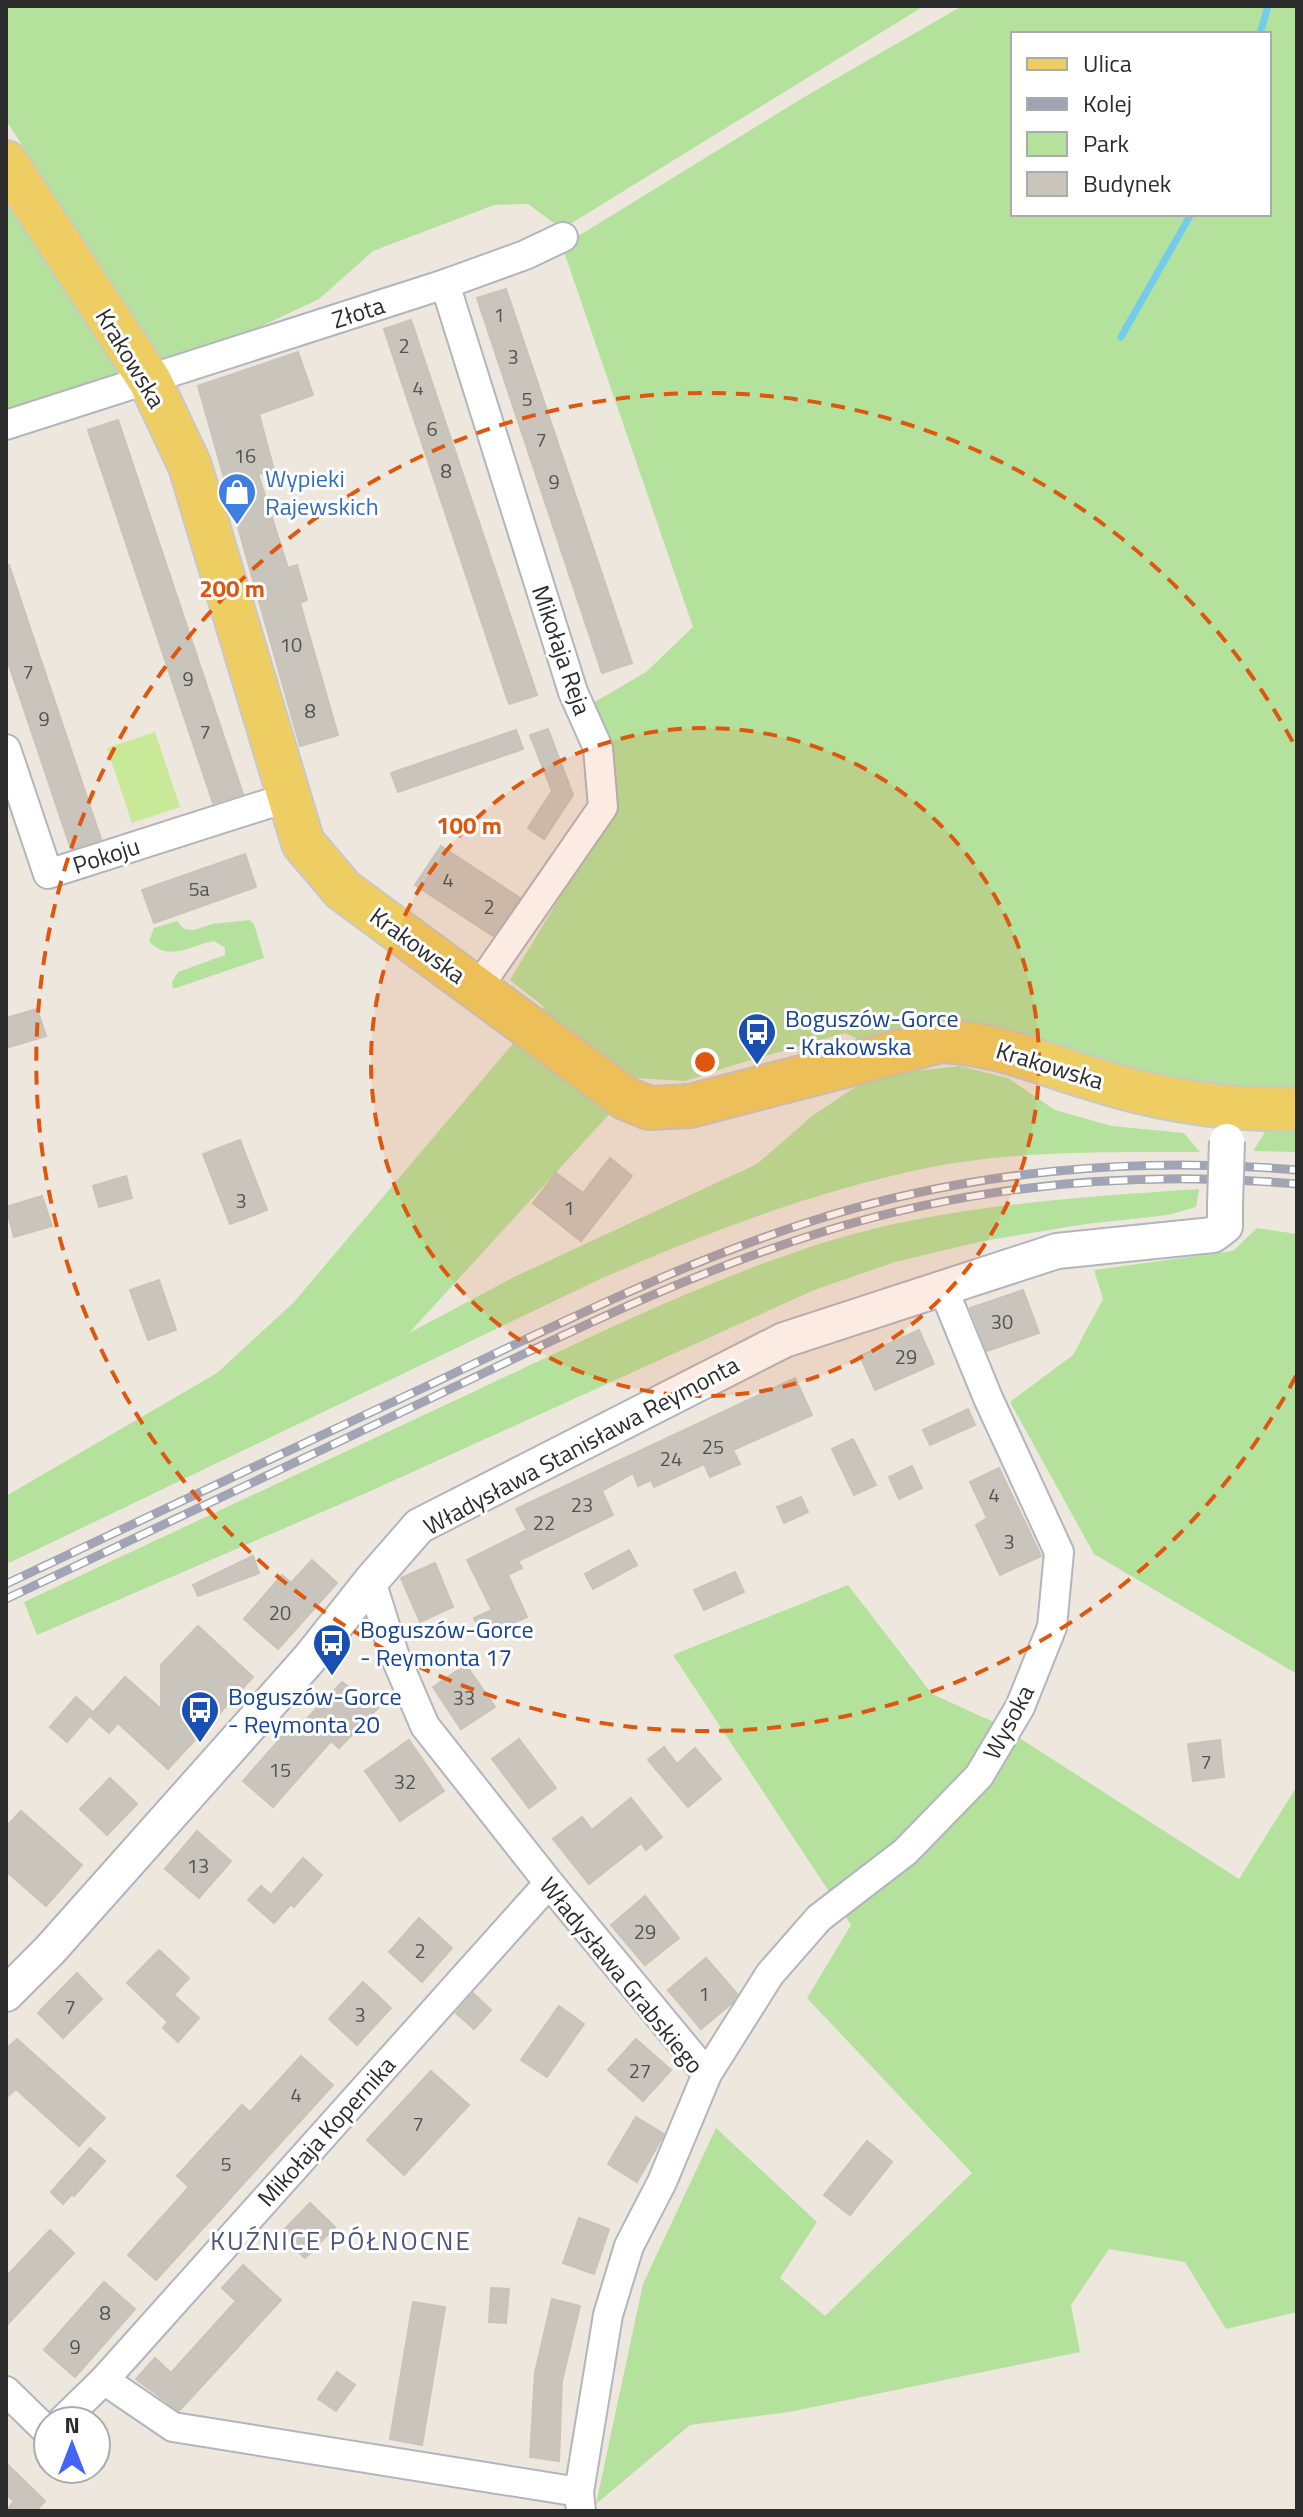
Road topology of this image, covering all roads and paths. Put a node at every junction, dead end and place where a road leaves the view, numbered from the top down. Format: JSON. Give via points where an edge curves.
{"nodes":[{"id":1,"x":6,"y":162,"type":"edge"},
{"id":2,"x":563,"y":237,"type":"dead end"},
{"id":3,"x":445,"y":284,"type":"junction"},
{"id":4,"x":150,"y":381,"type":"junction"},
{"id":5,"x":6,"y":425,"type":"edge"},
{"id":6,"x":6,"y":749,"type":"edge"},
{"id":7,"x":289,"y":797,"type":"junction"},
{"id":8,"x":485,"y":995,"type":"junction"},
{"id":9,"x":1297,"y":1109,"type":"edge"},
{"id":10,"x":1236,"y":1119,"type":"junction"},
{"id":11,"x":943,"y":1288,"type":"junction"},
{"id":12,"x":371,"y":1581,"type":"junction"},
{"id":13,"x":549,"y":1883,"type":"junction"},
{"id":14,"x":6,"y":1994,"type":"edge"},
{"id":15,"x":707,"y":2074,"type":"junction"},
{"id":16,"x":104,"y":2380,"type":"junction"},
{"id":17,"x":6,"y":2391,"type":"edge"},
{"id":18,"x":78,"y":2405,"type":"edge"},
{"id":19,"x":32,"y":2416,"type":"edge"},
{"id":20,"x":580,"y":2502,"type":"edge"}],
"edges":[{"from":1,"to":4,"type":"main road","name":"Krakowska"},
{"from":2,"to":3,"type":"street","name":"Złota"},
{"from":3,"to":4,"type":"street","name":"Złota"},
{"from":3,"to":8,"type":"street","name":"Mikołaja Reja","via":[[573,692],[598,748],[603,807]]},
{"from":4,"to":5,"type":"street","name":"Złota"},
{"from":4,"to":7,"type":"main road","name":"Krakowska","via":[[190,466]]},
{"from":6,"to":7,"type":"street","name":"Pokoju","via":[[48,874]]},
{"from":7,"to":8,"type":"main road","name":"Krakowska","via":[[303,843],[343,890]]},
{"from":8,"to":10,"type":"main road","name":"Krakowska","via":[[625,1098],[649,1108],[690,1106],[941,1041],[976,1043]]},
{"from":9,"to":10,"type":"main road","name":"Krakowska"},
{"from":10,"to":11,"type":"street","name":"Władysława Stanisława Reymonta","bridge":true,"via":[[1225,1226],[1213,1235],[1057,1251]]},
{"from":11,"to":12,"type":"street","name":"Władysława Stanisława Reymonta","via":[[784,1340],[522,1472],[419,1526]]},
{"from":11,"to":15,"type":"street","name":"Wysoka","via":[[1059,1552],[1052,1627],[1020,1707],[979,1776],[905,1852],[819,1918],[770,1974]]},
{"from":12,"to":13,"type":"street","name":"Władysława Grabskiego","via":[[425,1726]]},
{"from":12,"to":14,"type":"street","name":"Władysława Stanisława Reymonta","via":[[299,1671]]},
{"from":13,"to":15,"type":"street","name":"Władysława Grabskiego"},
{"from":13,"to":16,"type":"street","name":"Mikołaja Kopernika"},
{"from":15,"to":20,"type":"street","name":"Władysława Grabskiego","via":[[629,2246],[612,2301]]},
{"from":16,"to":18,"type":"street","name":"Mikołaja Kopernika"},
{"from":16,"to":20,"type":"street","via":[[173,2427]]},
{"from":17,"to":19,"type":"street"}]}
